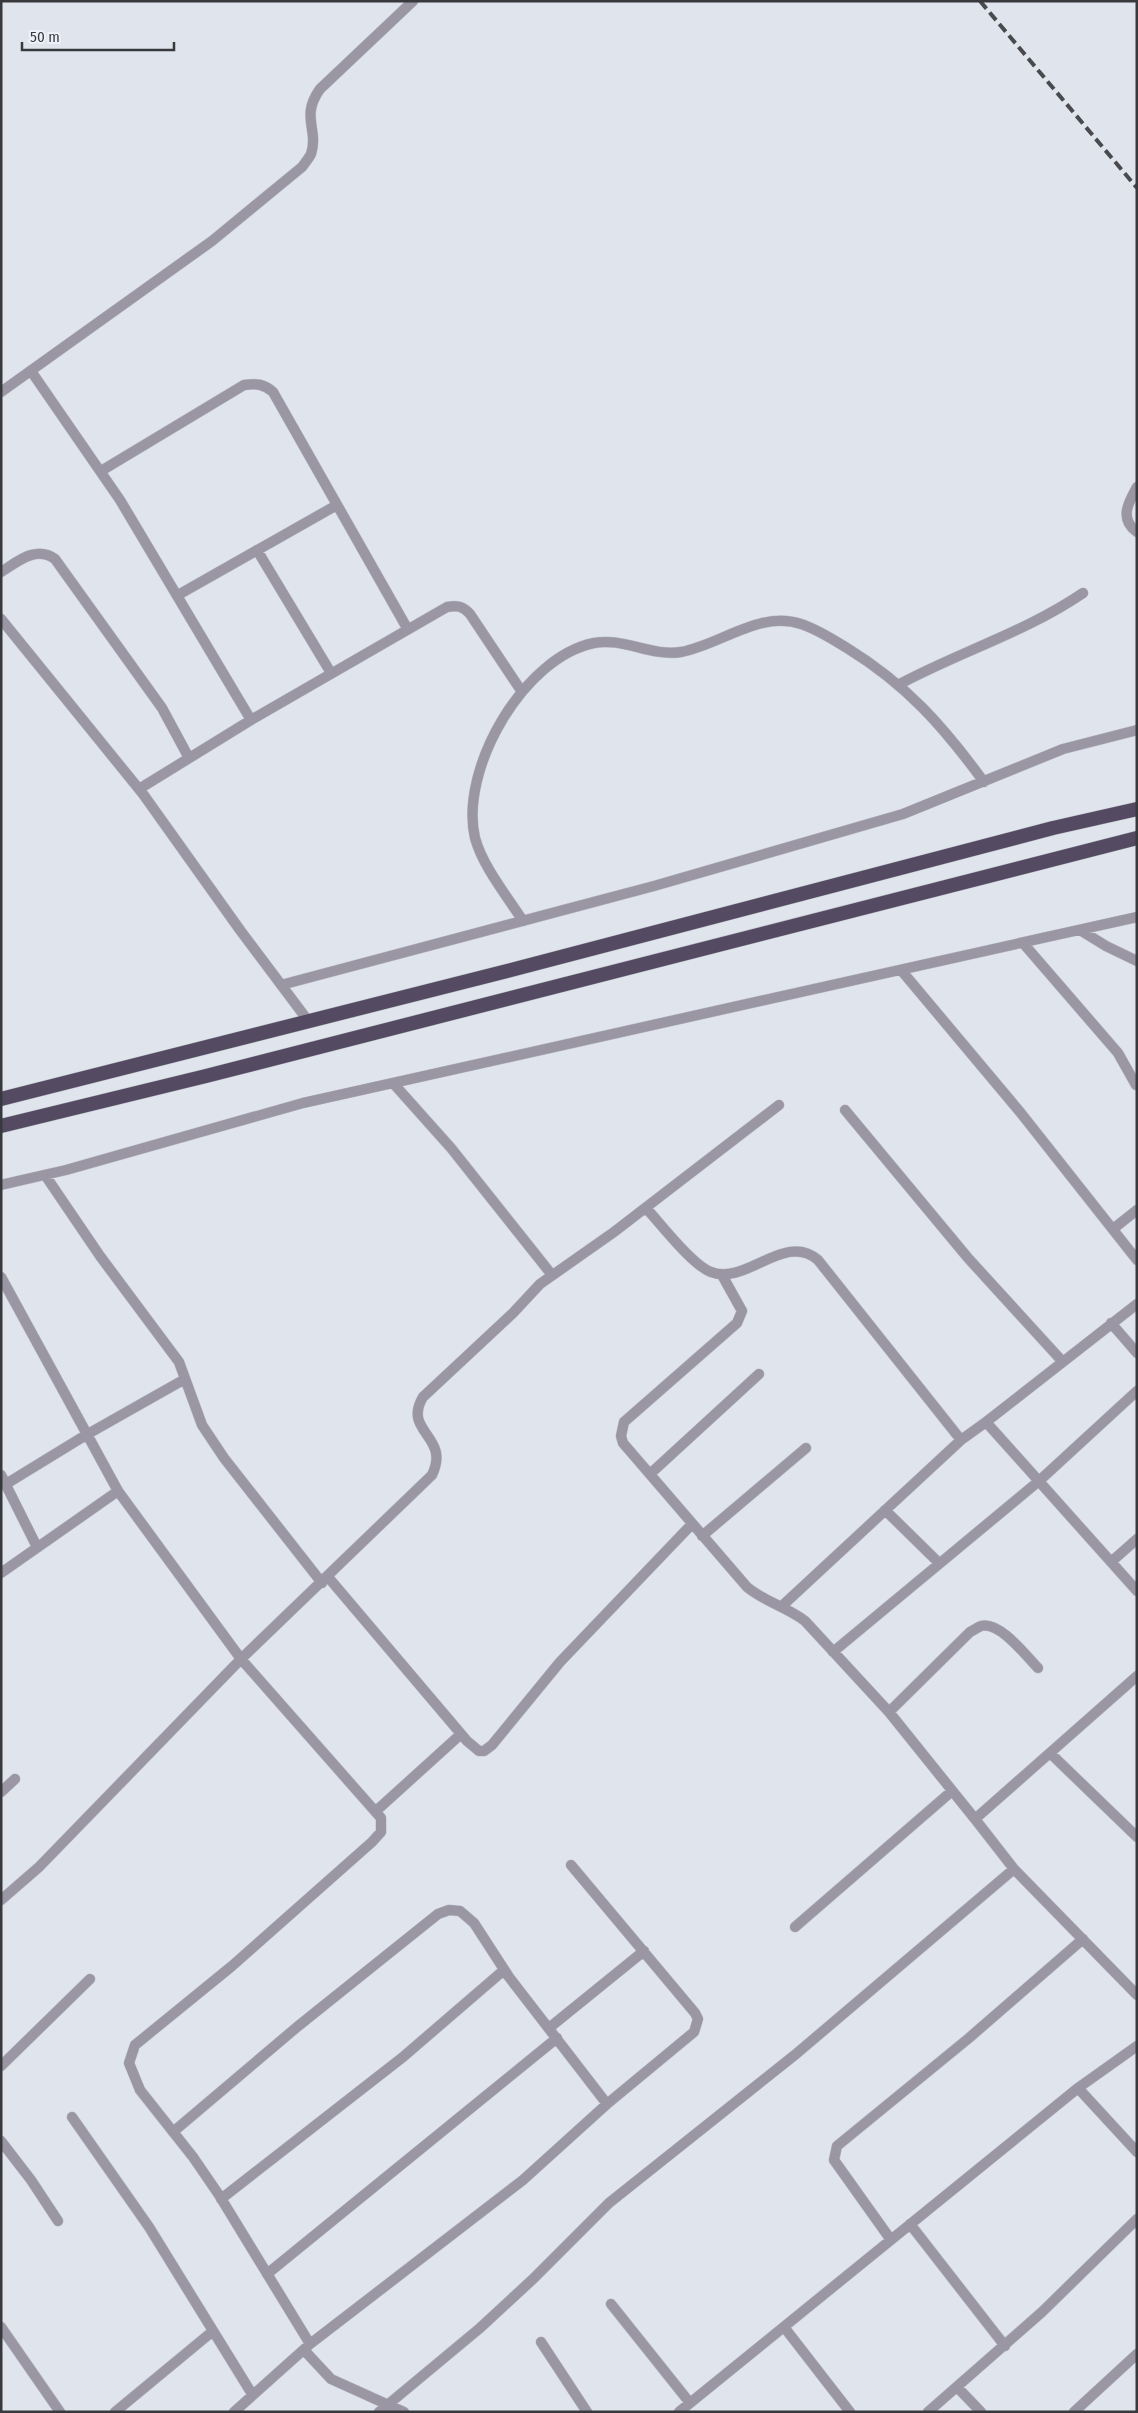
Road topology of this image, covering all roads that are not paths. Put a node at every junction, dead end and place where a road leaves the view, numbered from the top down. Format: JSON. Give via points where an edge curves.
{"nodes":[{"id":1,"x":413,"y":1,"type":"edge"},
{"id":2,"x":32,"y":371,"type":"junction"},
{"id":3,"x":1,"y":392,"type":"edge"},
{"id":4,"x":101,"y":471,"type":"junction"},
{"id":5,"x":1137,"y":487,"type":"edge"},
{"id":6,"x":337,"y":505,"type":"junction"},
{"id":7,"x":1137,"y":532,"type":"edge"},
{"id":8,"x":257,"y":550,"type":"junction"},
{"id":9,"x":1,"y":572,"type":"edge"},
{"id":10,"x":1083,"y":593,"type":"dead end"},
{"id":11,"x":178,"y":595,"type":"junction"},
{"id":12,"x":1,"y":619,"type":"edge"},
{"id":13,"x":407,"y":628,"type":"junction"},
{"id":14,"x":331,"y":673,"type":"junction"},
{"id":15,"x":898,"y":685,"type":"junction"},
{"id":16,"x":522,"y":692,"type":"junction"},
{"id":17,"x":251,"y":720,"type":"junction"},
{"id":18,"x":1137,"y":730,"type":"edge"},
{"id":19,"x":189,"y":758,"type":"junction"},
{"id":20,"x":984,"y":782,"type":"junction"},
{"id":21,"x":139,"y":789,"type":"junction"},
{"id":22,"x":1137,"y":809,"type":"edge"},
{"id":23,"x":1137,"y":838,"type":"edge"},
{"id":24,"x":1137,"y":917,"type":"edge"},
{"id":25,"x":524,"y":921,"type":"junction"},
{"id":26,"x":1080,"y":930,"type":"junction"},
{"id":27,"x":1023,"y":943,"type":"junction"},
{"id":28,"x":1137,"y":961,"type":"edge"},
{"id":29,"x":901,"y":970,"type":"junction"},
{"id":30,"x":281,"y":986,"type":"junction"},
{"id":31,"x":308,"y":1022,"type":"junction"},
{"id":32,"x":393,"y":1083,"type":"junction"},
{"id":33,"x":1136,"y":1085,"type":"edge"},
{"id":34,"x":1,"y":1100,"type":"edge"},
{"id":35,"x":779,"y":1105,"type":"dead end"},
{"id":36,"x":845,"y":1110,"type":"dead end"},
{"id":37,"x":1,"y":1126,"type":"edge"},
{"id":38,"x":45,"y":1175,"type":"junction"},
{"id":39,"x":1,"y":1185,"type":"edge"},
{"id":40,"x":646,"y":1208,"type":"junction"},
{"id":41,"x":1137,"y":1210,"type":"edge"},
{"id":42,"x":1112,"y":1229,"type":"junction"},
{"id":43,"x":1137,"y":1260,"type":"edge"},
{"id":44,"x":552,"y":1275,"type":"junction"},
{"id":45,"x":722,"y":1275,"type":"junction"},
{"id":46,"x":1,"y":1277,"type":"edge"},
{"id":47,"x":1137,"y":1304,"type":"edge"},
{"id":48,"x":1112,"y":1324,"type":"junction"},
{"id":49,"x":1137,"y":1353,"type":"edge"},
{"id":50,"x":1062,"y":1361,"type":"junction"},
{"id":51,"x":759,"y":1374,"type":"dead end"},
{"id":52,"x":185,"y":1379,"type":"junction"},
{"id":53,"x":1137,"y":1391,"type":"edge"},
{"id":54,"x":986,"y":1422,"type":"junction"},
{"id":55,"x":86,"y":1435,"type":"junction"},
{"id":56,"x":961,"y":1440,"type":"junction"},
{"id":57,"x":806,"y":1448,"type":"dead end"},
{"id":58,"x":650,"y":1474,"type":"junction"},
{"id":59,"x":4,"y":1479,"type":"edge"},
{"id":60,"x":1039,"y":1481,"type":"junction"},
{"id":61,"x":118,"y":1491,"type":"junction"},
{"id":62,"x":885,"y":1510,"type":"junction"},
{"id":63,"x":692,"y":1524,"type":"junction"},
{"id":64,"x":702,"y":1536,"type":"junction"},
{"id":65,"x":1137,"y":1539,"type":"edge"},
{"id":66,"x":37,"y":1547,"type":"junction"},
{"id":67,"x":1111,"y":1562,"type":"junction"},
{"id":68,"x":939,"y":1563,"type":"junction"},
{"id":69,"x":1,"y":1573,"type":"edge"},
{"id":70,"x":325,"y":1580,"type":"junction"},
{"id":71,"x":1137,"y":1591,"type":"edge"},
{"id":72,"x":782,"y":1606,"type":"junction"},
{"id":73,"x":833,"y":1652,"type":"junction"},
{"id":74,"x":241,"y":1659,"type":"junction"},
{"id":75,"x":1038,"y":1668,"type":"dead end"},
{"id":76,"x":1137,"y":1676,"type":"edge"},
{"id":77,"x":889,"y":1712,"type":"junction"},
{"id":78,"x":462,"y":1734,"type":"junction"},
{"id":79,"x":1050,"y":1753,"type":"junction"},
{"id":80,"x":15,"y":1779,"type":"dead end"},
{"id":81,"x":952,"y":1790,"type":"junction"},
{"id":82,"x":1,"y":1792,"type":"edge"},
{"id":83,"x":376,"y":1811,"type":"junction"},
{"id":84,"x":974,"y":1819,"type":"junction"},
{"id":85,"x":1137,"y":1837,"type":"edge"},
{"id":86,"x":571,"y":1865,"type":"dead end"},
{"id":87,"x":1014,"y":1868,"type":"junction"},
{"id":88,"x":1,"y":1900,"type":"edge"},
{"id":89,"x":795,"y":1927,"type":"dead end"},
{"id":90,"x":1083,"y":1939,"type":"junction"},
{"id":91,"x":644,"y":1951,"type":"junction"},
{"id":92,"x":504,"y":1970,"type":"junction"},
{"id":93,"x":90,"y":1979,"type":"dead end"},
{"id":94,"x":1137,"y":1995,"type":"edge"},
{"id":95,"x":549,"y":2028,"type":"junction"},
{"id":96,"x":557,"y":2038,"type":"junction"},
{"id":97,"x":1137,"y":2046,"type":"edge"},
{"id":98,"x":1,"y":2066,"type":"edge"},
{"id":99,"x":1078,"y":2088,"type":"junction"},
{"id":100,"x":607,"y":2104,"type":"junction"},
{"id":101,"x":72,"y":2117,"type":"dead end"},
{"id":102,"x":173,"y":2132,"type":"junction"},
{"id":103,"x":1,"y":2141,"type":"edge"},
{"id":104,"x":1137,"y":2152,"type":"edge"},
{"id":105,"x":221,"y":2199,"type":"junction"},
{"id":106,"x":1137,"y":2219,"type":"edge"},
{"id":107,"x":58,"y":2221,"type":"dead end"},
{"id":108,"x":910,"y":2224,"type":"junction"},
{"id":109,"x":891,"y":2240,"type":"junction"},
{"id":110,"x":267,"y":2274,"type":"junction"},
{"id":111,"x":611,"y":2304,"type":"dead end"},
{"id":112,"x":1,"y":2327,"type":"edge"},
{"id":113,"x":784,"y":2327,"type":"junction"},
{"id":114,"x":213,"y":2331,"type":"junction"},
{"id":115,"x":541,"y":2342,"type":"dead end"},
{"id":116,"x":1005,"y":2346,"type":"junction"},
{"id":117,"x":307,"y":2347,"type":"junction"},
{"id":118,"x":1137,"y":2354,"type":"edge"},
{"id":119,"x":957,"y":2387,"type":"junction"},
{"id":120,"x":252,"y":2394,"type":"junction"},
{"id":121,"x":389,"y":2404,"type":"junction"},
{"id":122,"x":686,"y":2408,"type":"edge"},
{"id":123,"x":60,"y":2412,"type":"edge"},
{"id":124,"x":115,"y":2412,"type":"edge"},
{"id":125,"x":234,"y":2412,"type":"edge"},
{"id":126,"x":379,"y":2412,"type":"edge"},
{"id":127,"x":404,"y":2412,"type":"edge"},
{"id":128,"x":587,"y":2412,"type":"edge"},
{"id":129,"x":850,"y":2412,"type":"edge"},
{"id":130,"x":928,"y":2412,"type":"edge"},
{"id":131,"x":981,"y":2412,"type":"edge"},
{"id":132,"x":1074,"y":2412,"type":"edge"}],
"edges":[{"from":1,"to":2,"type":"street","via":[[320,89],[310,114],[310,154],[302,167],[212,241]]},
{"from":2,"to":3,"type":"street"},
{"from":2,"to":4,"type":"street"},
{"from":4,"to":6,"type":"street","via":[[244,385],[260,384],[273,392]]},
{"from":4,"to":11,"type":"street"},
{"from":5,"to":7,"type":"street","via":[[1125,514],[1131,528]]},
{"from":6,"to":8,"type":"street"},
{"from":6,"to":13,"type":"street"},
{"from":8,"to":11,"type":"street"},
{"from":8,"to":14,"type":"street"},
{"from":9,"to":19,"type":"street","via":[[32,555],[49,555],[54,559],[162,708]]},
{"from":10,"to":15,"type":"street","via":[[1036,622],[955,656]]},
{"from":11,"to":17,"type":"street"},
{"from":12,"to":21,"type":"street"},
{"from":13,"to":14,"type":"street"},
{"from":13,"to":16,"type":"street","via":[[447,607],[456,605],[464,608]]},
{"from":14,"to":17,"type":"street"},
{"from":15,"to":16,"type":"street","via":[[824,634],[789,620],[766,623],[678,652],[595,642],[564,655],[539,673]]},
{"from":15,"to":20,"type":"street","via":[[930,714]]},
{"from":16,"to":25,"type":"street","via":[[482,762],[474,789],[473,813],[475,837],[481,853]]},
{"from":17,"to":19,"type":"street"},
{"from":18,"to":20,"type":"street","via":[[1063,748]]},
{"from":19,"to":21,"type":"street"},
{"from":20,"to":25,"type":"street","via":[[903,814]]},
{"from":21,"to":30,"type":"street"},
{"from":22,"to":31,"type":"highway","via":[[1053,828]]},
{"from":23,"to":37,"type":"highway"},
{"from":24,"to":26,"type":"street"},
{"from":25,"to":30,"type":"street"},
{"from":26,"to":27,"type":"street"},
{"from":26,"to":28,"type":"street"},
{"from":27,"to":29,"type":"street"},
{"from":27,"to":33,"type":"street","via":[[1118,1053]]},
{"from":29,"to":32,"type":"street"},
{"from":29,"to":42,"type":"street"},
{"from":30,"to":31,"type":"street"},
{"from":31,"to":34,"type":"highway"},
{"from":32,"to":38,"type":"street","via":[[303,1103]]},
{"from":32,"to":44,"type":"street","via":[[451,1148]]},
{"from":35,"to":40,"type":"street"},
{"from":36,"to":50,"type":"street","via":[[968,1258]]},
{"from":38,"to":39,"type":"street"},
{"from":38,"to":52,"type":"street","via":[[100,1256],[166,1343],[179,1362]]},
{"from":40,"to":44,"type":"street"},
{"from":40,"to":45,"type":"street","via":[[697,1263]]},
{"from":41,"to":42,"type":"street"},
{"from":42,"to":43,"type":"street"},
{"from":44,"to":70,"type":"street","via":[[423,1396],[416,1413],[436,1448],[436,1467],[432,1475]]},
{"from":45,"to":56,"type":"street","via":[[789,1252],[810,1253]]},
{"from":45,"to":58,"type":"street","via":[[742,1311],[738,1323],[624,1422],[621,1431],[623,1443]]},
{"from":46,"to":55,"type":"street"},
{"from":47,"to":48,"type":"street"},
{"from":48,"to":49,"type":"street"},
{"from":48,"to":50,"type":"street"},
{"from":50,"to":54,"type":"street"},
{"from":51,"to":58,"type":"street"},
{"from":52,"to":55,"type":"street"},
{"from":52,"to":70,"type":"street","via":[[202,1425],[224,1458]]},
{"from":53,"to":60,"type":"street"},
{"from":54,"to":56,"type":"street"},
{"from":54,"to":60,"type":"street"},
{"from":55,"to":59,"type":"street"},
{"from":55,"to":61,"type":"street"},
{"from":56,"to":62,"type":"street"},
{"from":57,"to":64,"type":"street"},
{"from":58,"to":63,"type":"street"},
{"from":59,"to":66,"type":"street"},
{"from":60,"to":67,"type":"street"},
{"from":60,"to":68,"type":"street"},
{"from":61,"to":66,"type":"street"},
{"from":61,"to":74,"type":"street"},
{"from":62,"to":68,"type":"street"},
{"from":62,"to":72,"type":"street"},
{"from":63,"to":64,"type":"street"},
{"from":63,"to":78,"type":"street","via":[[560,1662],[492,1745],[479,1751]]},
{"from":64,"to":72,"type":"street","via":[[747,1587]]},
{"from":65,"to":67,"type":"street"},
{"from":66,"to":69,"type":"street"},
{"from":67,"to":71,"type":"street"},
{"from":68,"to":73,"type":"street"},
{"from":70,"to":74,"type":"street"},
{"from":70,"to":78,"type":"street"},
{"from":72,"to":73,"type":"street","via":[[805,1621]]},
{"from":73,"to":77,"type":"street"},
{"from":74,"to":83,"type":"street"},
{"from":74,"to":88,"type":"street","via":[[39,1867]]},
{"from":75,"to":77,"type":"street","via":[[1001,1630],[981,1626],[970,1632]]},
{"from":76,"to":79,"type":"street"},
{"from":77,"to":81,"type":"street"},
{"from":78,"to":83,"type":"street"},
{"from":79,"to":84,"type":"street"},
{"from":79,"to":85,"type":"street"},
{"from":80,"to":82,"type":"street"},
{"from":81,"to":84,"type":"street"},
{"from":81,"to":89,"type":"street"},
{"from":83,"to":102,"type":"street","via":[[381,1818],[381,1832],[372,1842],[232,1966],[135,2045],[129,2063],[132,2074],[140,2090]]},
{"from":84,"to":87,"type":"street"},
{"from":86,"to":91,"type":"street"},
{"from":87,"to":90,"type":"street"},
{"from":87,"to":121,"type":"street","via":[[796,2054],[609,2203],[486,2322]]},
{"from":90,"to":94,"type":"street"},
{"from":90,"to":109,"type":"street","via":[[837,2146],[834,2160]]},
{"from":91,"to":95,"type":"street"},
{"from":91,"to":100,"type":"street","via":[[694,2013],[698,2019],[697,2027],[688,2039]]},
{"from":92,"to":95,"type":"street"},
{"from":92,"to":102,"type":"street","via":[[468,1916],[449,1910],[438,1914]]},
{"from":92,"to":105,"type":"street","via":[[403,2057]]},
{"from":93,"to":98,"type":"street"},
{"from":95,"to":96,"type":"street"},
{"from":96,"to":100,"type":"street"},
{"from":96,"to":110,"type":"street"},
{"from":97,"to":99,"type":"street"},
{"from":99,"to":104,"type":"street"},
{"from":99,"to":108,"type":"street"},
{"from":100,"to":117,"type":"street","via":[[523,2180]]},
{"from":101,"to":114,"type":"street","via":[[149,2227]]},
{"from":102,"to":105,"type":"street"},
{"from":103,"to":107,"type":"street"},
{"from":105,"to":110,"type":"street"},
{"from":106,"to":116,"type":"street"},
{"from":108,"to":109,"type":"street"},
{"from":108,"to":116,"type":"street"},
{"from":109,"to":113,"type":"street"},
{"from":110,"to":117,"type":"street"},
{"from":111,"to":122,"type":"street"},
{"from":112,"to":123,"type":"street"},
{"from":113,"to":122,"type":"street"},
{"from":113,"to":129,"type":"street"},
{"from":114,"to":120,"type":"street"},
{"from":114,"to":124,"type":"street"},
{"from":115,"to":128,"type":"street"},
{"from":116,"to":119,"type":"street"},
{"from":117,"to":120,"type":"street"},
{"from":117,"to":121,"type":"street","via":[[331,2380]]},
{"from":118,"to":132,"type":"street"},
{"from":119,"to":130,"type":"street"},
{"from":119,"to":131,"type":"street"},
{"from":120,"to":125,"type":"street"},
{"from":121,"to":126,"type":"street"},
{"from":121,"to":127,"type":"street"}]}
